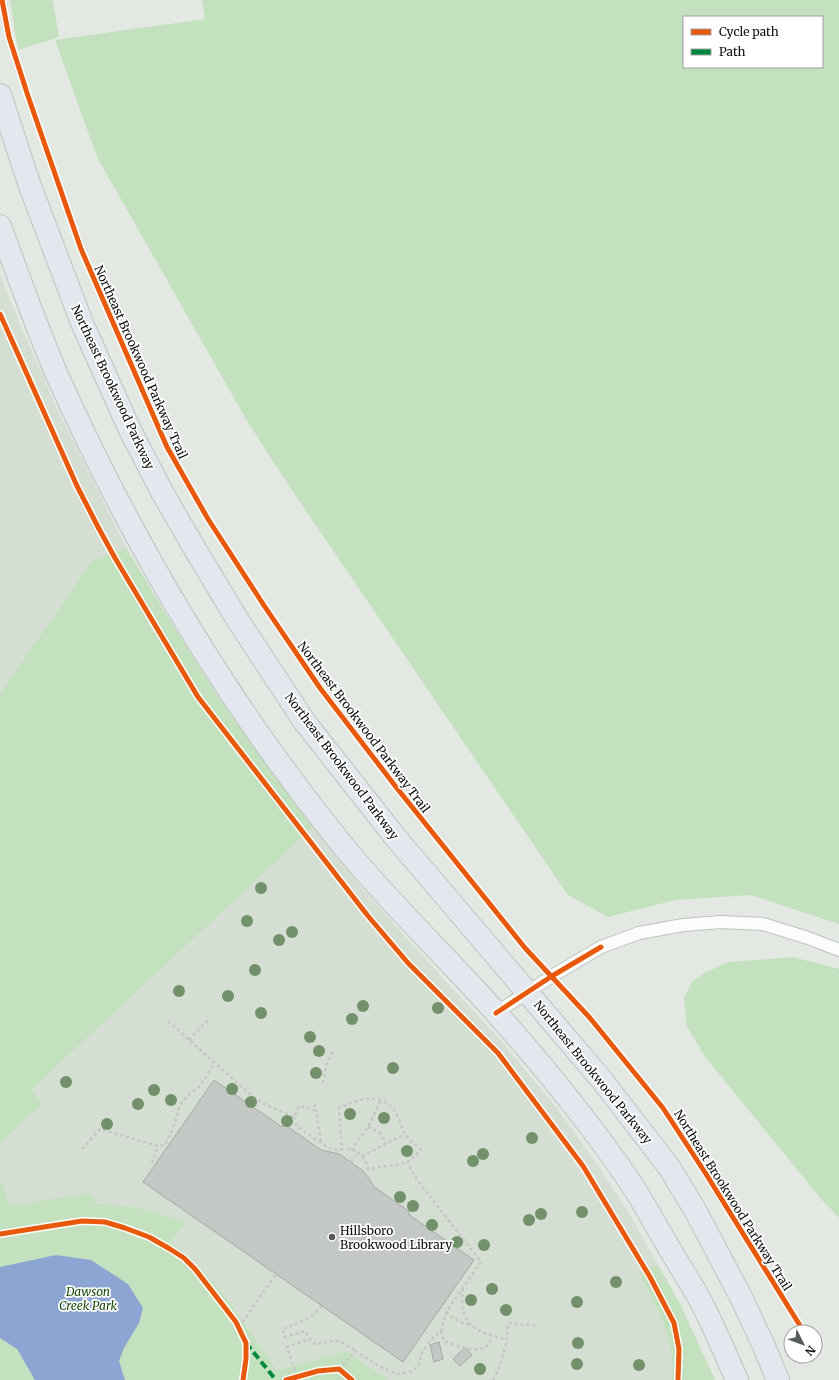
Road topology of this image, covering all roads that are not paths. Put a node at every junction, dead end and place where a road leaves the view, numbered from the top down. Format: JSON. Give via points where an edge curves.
{"nodes":[{"id":1,"x":0,"y":95,"type":"edge"},
{"id":2,"x":0,"y":226,"type":"edge"},
{"id":3,"x":839,"y":950,"type":"edge"},
{"id":4,"x":528,"y":993,"type":"junction"},
{"id":5,"x":496,"y":1013,"type":"junction"},
{"id":6,"x":737,"y":1380,"type":"edge"},
{"id":7,"x":778,"y":1380,"type":"edge"}],
"edges":[{"from":1,"to":4,"type":"main road","name":"Northeast Brookwood Parkway","via":[[30,186],[82,323],[130,430],[192,544],[237,619],[304,720],[396,838]]},
{"from":2,"to":5,"type":"main road","via":[[56,371],[96,459],[199,645],[293,781],[372,881]]},
{"from":3,"to":4,"type":"lane","via":[[763,924],[721,922],[683,925],[639,933],[601,947]]},
{"from":4,"to":5,"type":"lane"},
{"from":4,"to":7,"type":"main road","name":"Northeast Brookwood Parkway","via":[[601,1079],[668,1167],[695,1210],[741,1297]]},
{"from":5,"to":6,"type":"main road","via":[[553,1078],[631,1183],[700,1301]]}]}
